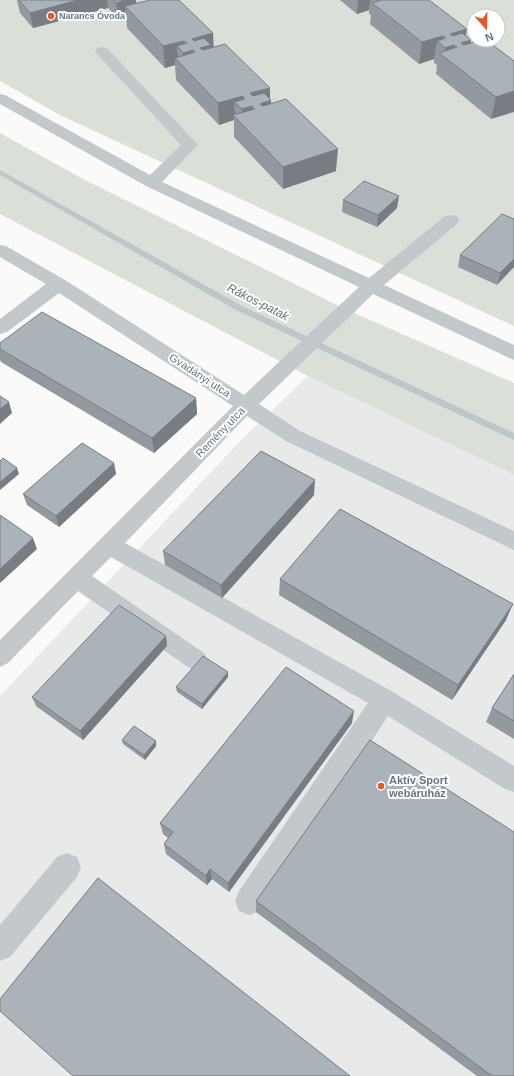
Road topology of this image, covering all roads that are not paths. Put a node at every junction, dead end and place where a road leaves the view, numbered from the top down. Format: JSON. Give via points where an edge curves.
{"nodes":[{"id":1,"x":102,"y":52,"type":"dead end"},
{"id":2,"x":0,"y":98,"type":"edge"},
{"id":3,"x":152,"y":183,"type":"junction"},
{"id":4,"x":451,"y":220,"type":"dead end"},
{"id":5,"x":0,"y":250,"type":"edge"},
{"id":6,"x":59,"y":284,"type":"junction"},
{"id":7,"x":371,"y":286,"type":"junction"},
{"id":8,"x":0,"y":328,"type":"edge"},
{"id":9,"x":514,"y":353,"type":"edge"},
{"id":10,"x":246,"y":405,"type":"junction"},
{"id":11,"x":514,"y":541,"type":"edge"},
{"id":12,"x":110,"y":545,"type":"junction"},
{"id":13,"x":77,"y":578,"type":"junction"},
{"id":14,"x":0,"y":656,"type":"edge"},
{"id":15,"x":196,"y":660,"type":"dead end"},
{"id":16,"x":384,"y":700,"type":"junction"},
{"id":17,"x":514,"y":780,"type":"edge"},
{"id":18,"x":67,"y":867,"type":"dead end"},
{"id":19,"x":249,"y":901,"type":"dead end"},
{"id":20,"x":0,"y":947,"type":"edge"}],
"edges":[{"from":1,"to":3,"type":"street","via":[[190,145]]},
{"from":2,"to":3,"type":"street"},
{"from":3,"to":7,"type":"street"},
{"from":4,"to":7,"type":"street","name":"Remény utca"},
{"from":5,"to":6,"type":"street","name":"Gvadányi utca"},
{"from":6,"to":8,"type":"street"},
{"from":6,"to":10,"type":"street","name":"Gvadányi utca"},
{"from":7,"to":9,"type":"street"},
{"from":7,"to":10,"type":"street","name":"Remény utca"},
{"from":10,"to":11,"type":"street","name":"Gvadányi utca","via":[[293,436]]},
{"from":10,"to":12,"type":"street","name":"Remény utca"},
{"from":12,"to":13,"type":"street","name":"Remény utca"},
{"from":12,"to":16,"type":"street"},
{"from":13,"to":14,"type":"street","name":"Remény utca"},
{"from":13,"to":15,"type":"street"},
{"from":16,"to":17,"type":"street"},
{"from":16,"to":19,"type":"street"},
{"from":18,"to":20,"type":"street"}]}
